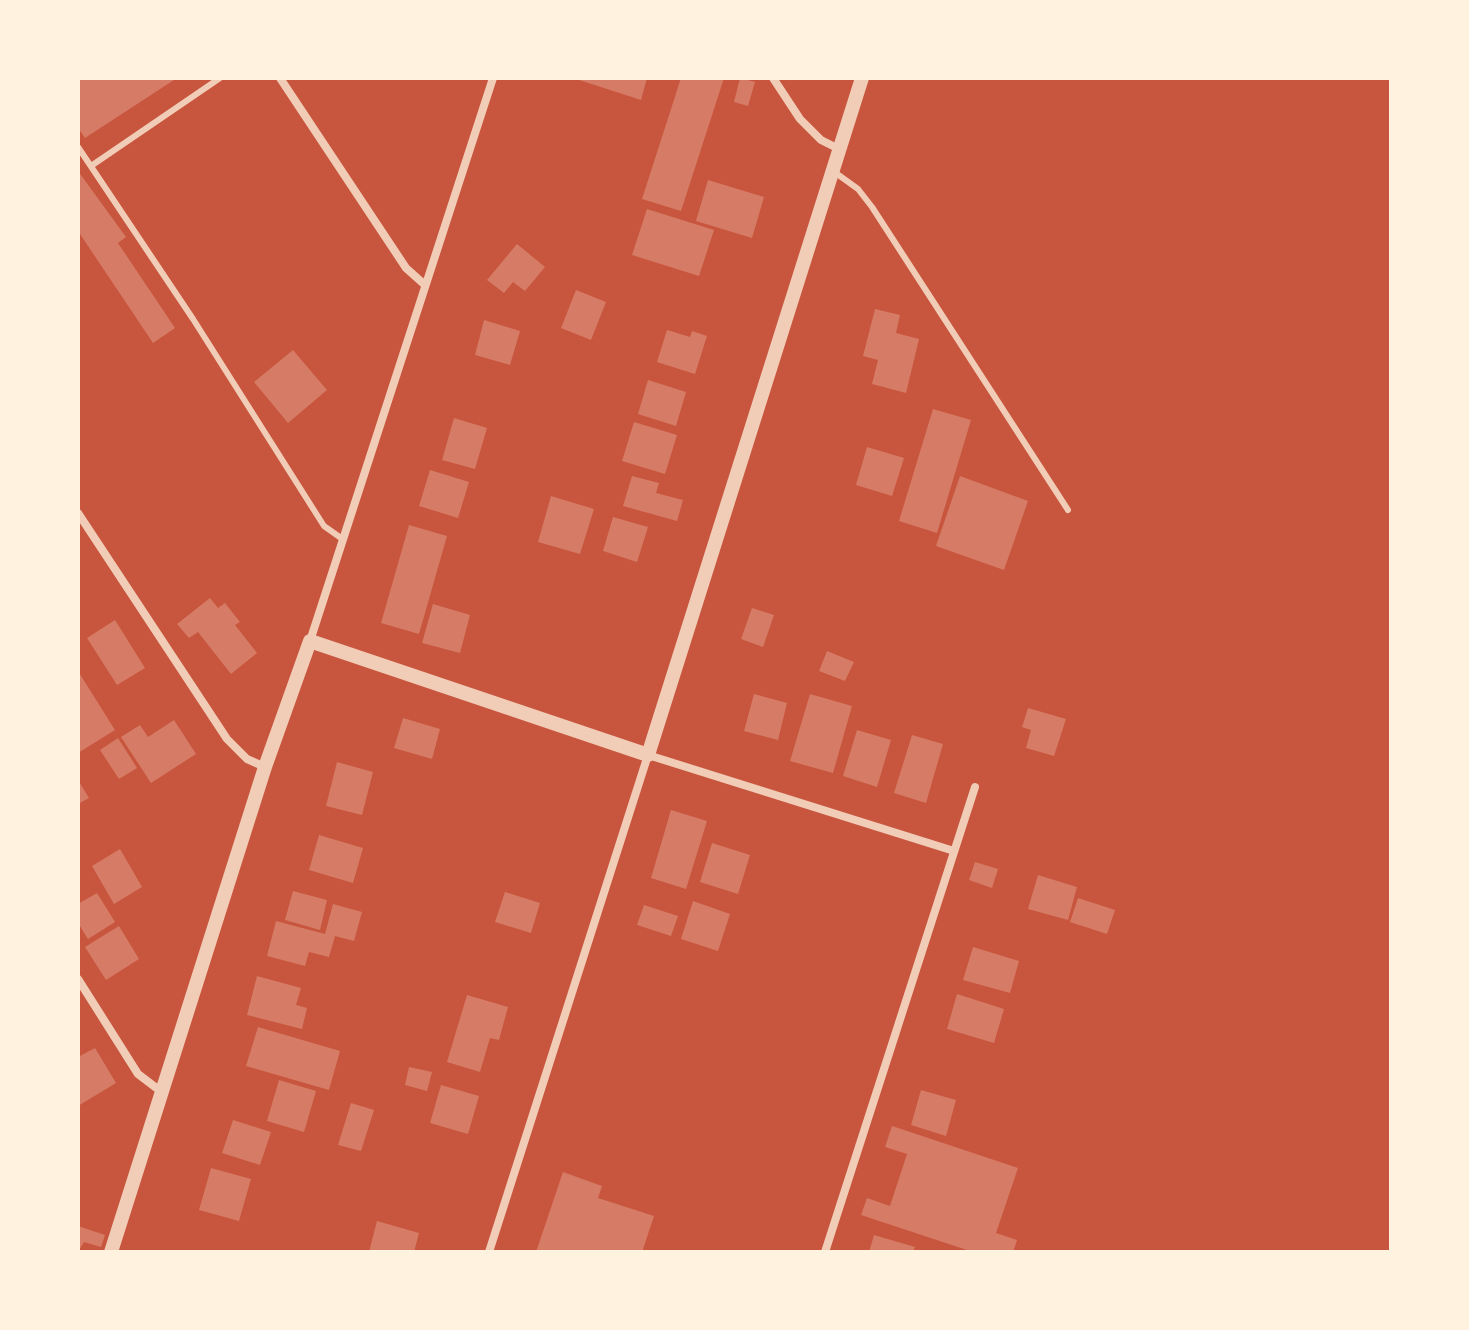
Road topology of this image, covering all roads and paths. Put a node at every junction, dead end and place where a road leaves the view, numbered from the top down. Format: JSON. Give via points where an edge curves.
{"nodes":[{"id":1,"x":220,"y":78,"type":"edge"},
{"id":2,"x":280,"y":78,"type":"edge"},
{"id":3,"x":493,"y":78,"type":"edge"},
{"id":4,"x":773,"y":78,"type":"edge"},
{"id":5,"x":862,"y":78,"type":"edge"},
{"id":6,"x":78,"y":147,"type":"edge"},
{"id":7,"x":839,"y":149,"type":"junction"},
{"id":8,"x":91,"y":166,"type":"junction"},
{"id":9,"x":833,"y":171,"type":"junction"},
{"id":10,"x":425,"y":285,"type":"junction"},
{"id":11,"x":1068,"y":510,"type":"dead end"},
{"id":12,"x":78,"y":513,"type":"edge"},
{"id":13,"x":341,"y":538,"type":"junction"},
{"id":14,"x":310,"y":641,"type":"junction"},
{"id":15,"x":648,"y":755,"type":"junction"},
{"id":16,"x":265,"y":767,"type":"junction"},
{"id":17,"x":975,"y":787,"type":"dead end"},
{"id":18,"x":954,"y":851,"type":"junction"},
{"id":19,"x":78,"y":979,"type":"edge"},
{"id":20,"x":164,"y":1093,"type":"junction"},
{"id":21,"x":111,"y":1252,"type":"edge"},
{"id":22,"x":489,"y":1252,"type":"edge"},
{"id":23,"x":825,"y":1252,"type":"edge"}],
"edges":[{"from":1,"to":8,"type":"lane"},
{"from":2,"to":10,"type":"street","via":[[406,268]]},
{"from":3,"to":10,"type":"street"},
{"from":4,"to":7,"type":"street","via":[[800,119]]},
{"from":5,"to":7,"type":"street"},
{"from":6,"to":8,"type":"lane"},
{"from":7,"to":9,"type":"street"},
{"from":8,"to":13,"type":"lane","via":[[324,526]]},
{"from":9,"to":11,"type":"lane","via":[[872,207]]},
{"from":9,"to":15,"type":"street"},
{"from":10,"to":13,"type":"street"},
{"from":12,"to":16,"type":"street","via":[[227,739]]},
{"from":13,"to":14,"type":"street"},
{"from":14,"to":15,"type":"street"},
{"from":14,"to":16,"type":"street"},
{"from":15,"to":18,"type":"street"},
{"from":15,"to":22,"type":"street"},
{"from":16,"to":20,"type":"street"},
{"from":17,"to":18,"type":"street"},
{"from":18,"to":23,"type":"street"},
{"from":19,"to":20,"type":"street","via":[[138,1074]]},
{"from":20,"to":21,"type":"street"}]}
